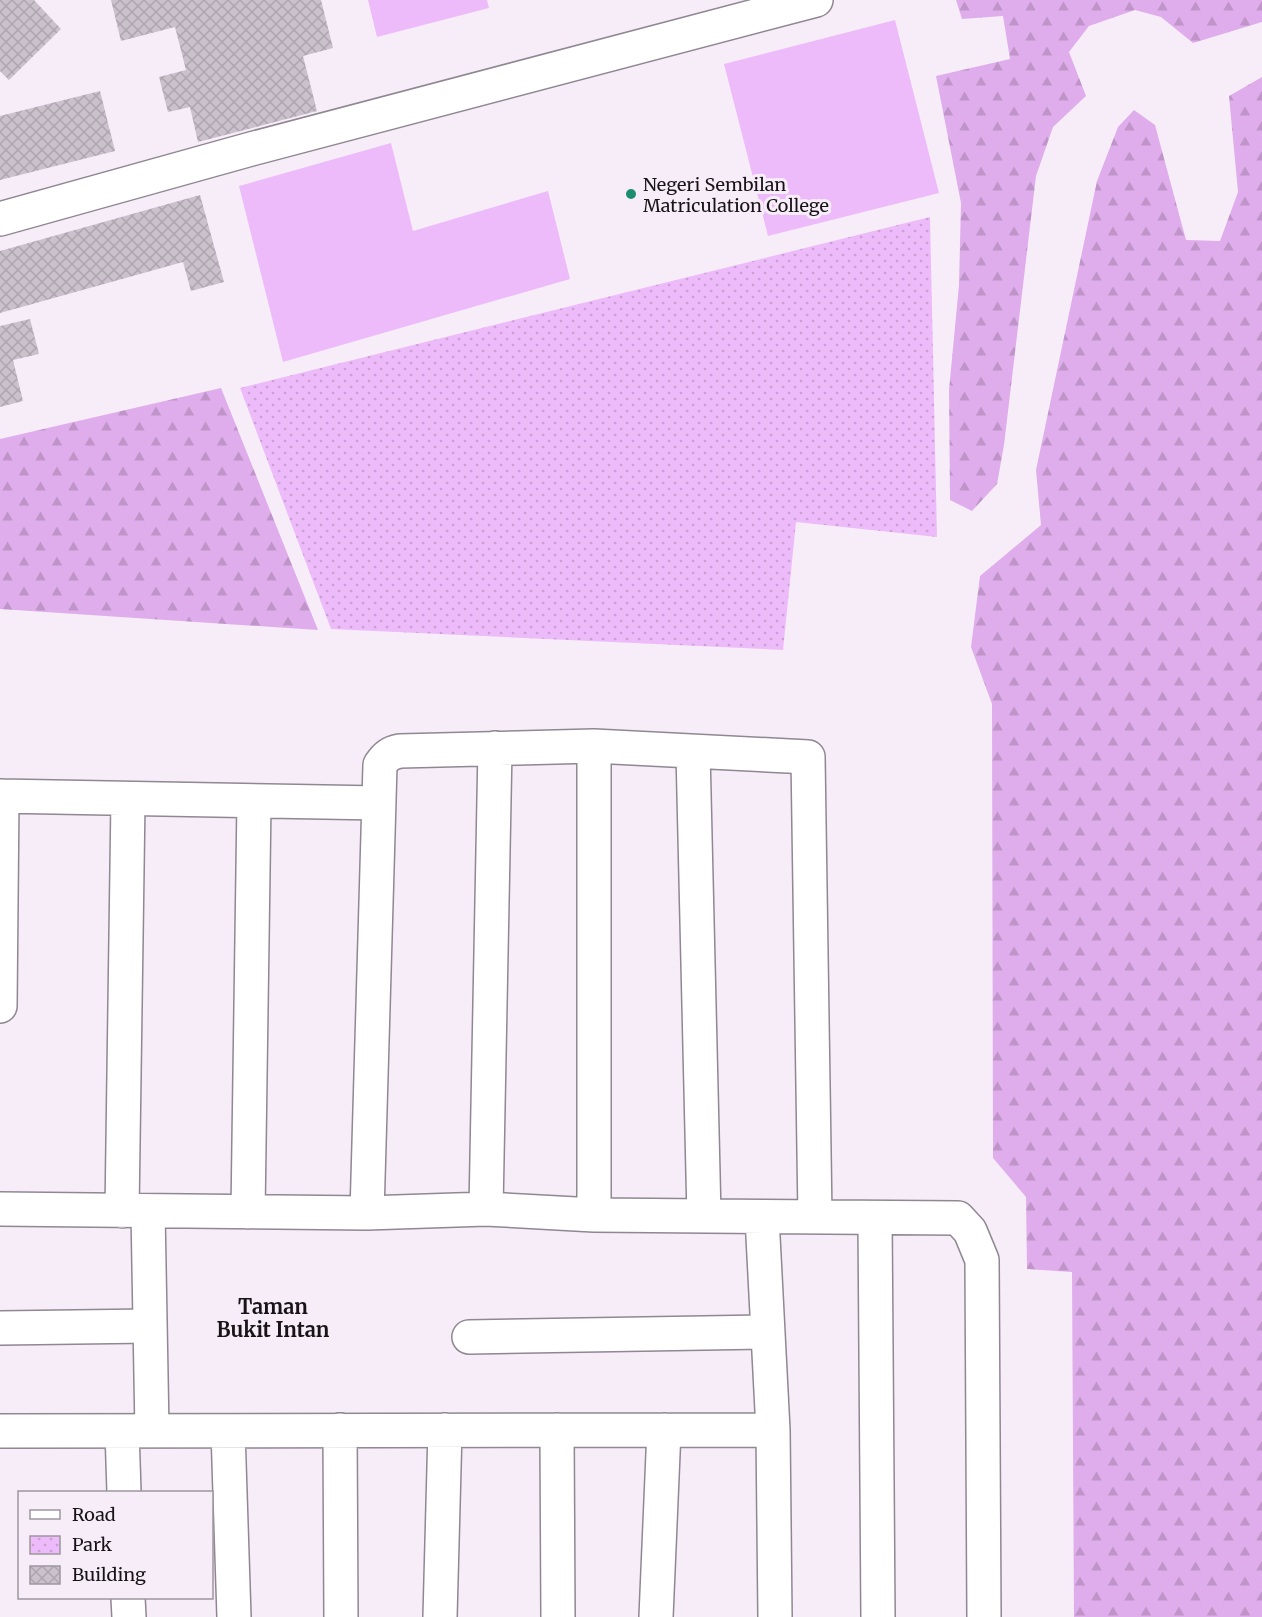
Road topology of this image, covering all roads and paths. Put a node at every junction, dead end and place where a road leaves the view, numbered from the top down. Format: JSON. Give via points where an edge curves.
{"nodes":[{"id":1,"x":816,"y":0,"type":"edge"},
{"id":2,"x":0,"y":219,"type":"edge"},
{"id":3,"x":594,"y":746,"type":"junction"},
{"id":4,"x":495,"y":748,"type":"junction"},
{"id":5,"x":693,"y":752,"type":"junction"},
{"id":6,"x":1,"y":796,"type":"edge"},
{"id":7,"x":128,"y":800,"type":"junction"},
{"id":8,"x":254,"y":802,"type":"junction"},
{"id":9,"x":379,"y":803,"type":"junction"},
{"id":10,"x":0,"y":1006,"type":"edge"},
{"id":11,"x":0,"y":1209,"type":"edge"},
{"id":12,"x":486,"y":1209,"type":"junction"},
{"id":13,"x":135,"y":1211,"type":"junction"},
{"id":14,"x":248,"y":1212,"type":"junction"},
{"id":15,"x":367,"y":1213,"type":"junction"},
{"id":16,"x":594,"y":1215,"type":"junction"},
{"id":17,"x":704,"y":1216,"type":"junction"},
{"id":18,"x":762,"y":1217,"type":"junction"},
{"id":19,"x":815,"y":1217,"type":"junction"},
{"id":20,"x":875,"y":1218,"type":"junction"},
{"id":21,"x":150,"y":1326,"type":"junction"},
{"id":22,"x":0,"y":1328,"type":"edge"},
{"id":23,"x":768,"y":1332,"type":"junction"},
{"id":24,"x":469,"y":1337,"type":"dead end"},
{"id":25,"x":340,"y":1430,"type":"junction"},
{"id":26,"x":445,"y":1430,"type":"junction"},
{"id":27,"x":557,"y":1430,"type":"junction"},
{"id":28,"x":664,"y":1430,"type":"junction"},
{"id":29,"x":773,"y":1430,"type":"junction"},
{"id":30,"x":0,"y":1431,"type":"edge"},
{"id":31,"x":137,"y":1431,"type":"junction"},
{"id":32,"x":228,"y":1431,"type":"junction"},
{"id":33,"x":124,"y":1491,"type":"edge"},
{"id":34,"x":128,"y":1599,"type":"edge"},
{"id":35,"x":129,"y":1617,"type":"edge"},
{"id":36,"x":234,"y":1617,"type":"edge"},
{"id":37,"x":341,"y":1617,"type":"edge"},
{"id":38,"x":440,"y":1617,"type":"edge"},
{"id":39,"x":558,"y":1617,"type":"edge"},
{"id":40,"x":656,"y":1617,"type":"edge"},
{"id":41,"x":775,"y":1617,"type":"edge"},
{"id":42,"x":878,"y":1617,"type":"edge"},
{"id":43,"x":984,"y":1617,"type":"edge"}],
"edges":[{"from":1,"to":2,"type":"street"},
{"from":3,"to":4,"type":"street"},
{"from":3,"to":5,"type":"street"},
{"from":3,"to":16,"type":"street"},
{"from":4,"to":9,"type":"street","via":[[392,752],[380,765]]},
{"from":4,"to":12,"type":"street"},
{"from":5,"to":17,"type":"street"},
{"from":5,"to":19,"type":"street","via":[[803,755],[809,759]]},
{"from":6,"to":7,"type":"street"},
{"from":6,"to":10,"type":"street"},
{"from":7,"to":8,"type":"street"},
{"from":7,"to":13,"type":"street"},
{"from":8,"to":9,"type":"street"},
{"from":8,"to":14,"type":"street"},
{"from":9,"to":15,"type":"street"},
{"from":11,"to":13,"type":"street"},
{"from":12,"to":15,"type":"street"},
{"from":12,"to":16,"type":"street"},
{"from":13,"to":14,"type":"street"},
{"from":13,"to":21,"type":"street"},
{"from":14,"to":15,"type":"street"},
{"from":16,"to":17,"type":"street"},
{"from":17,"to":18,"type":"street"},
{"from":18,"to":19,"type":"street"},
{"from":18,"to":23,"type":"street"},
{"from":19,"to":20,"type":"street"},
{"from":20,"to":42,"type":"street"},
{"from":20,"to":43,"type":"street","via":[[958,1218],[970,1231],[982,1260]]},
{"from":21,"to":22,"type":"street"},
{"from":21,"to":31,"type":"street"},
{"from":23,"to":24,"type":"street"},
{"from":23,"to":29,"type":"street"},
{"from":25,"to":26,"type":"street"},
{"from":25,"to":32,"type":"street"},
{"from":25,"to":37,"type":"street"},
{"from":26,"to":27,"type":"street"},
{"from":26,"to":38,"type":"street"},
{"from":27,"to":28,"type":"street"},
{"from":27,"to":39,"type":"street"},
{"from":28,"to":29,"type":"street"},
{"from":28,"to":40,"type":"street"},
{"from":29,"to":41,"type":"street"},
{"from":30,"to":31,"type":"street"},
{"from":31,"to":32,"type":"street"},
{"from":31,"to":33,"type":"street"},
{"from":32,"to":36,"type":"street"},
{"from":34,"to":35,"type":"street"}]}
